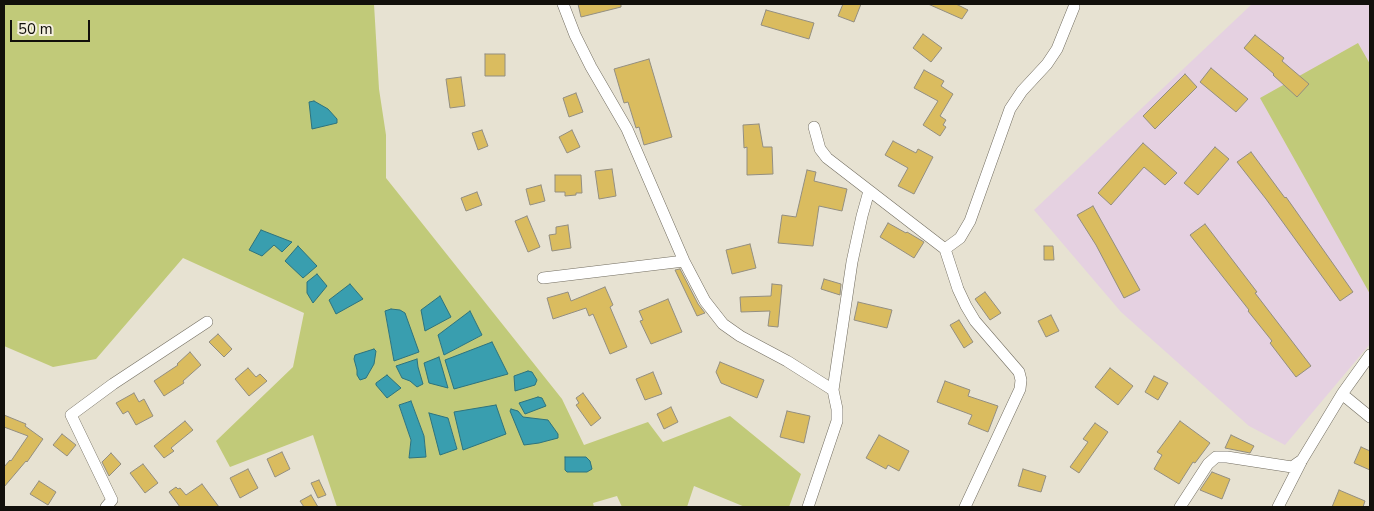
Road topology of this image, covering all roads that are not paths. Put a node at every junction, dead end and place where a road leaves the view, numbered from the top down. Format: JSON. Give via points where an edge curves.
{"nodes":[{"id":1,"x":562,"y":4,"type":"edge"},
{"id":2,"x":1075,"y":5,"type":"edge"},
{"id":3,"x":814,"y":127,"type":"dead end"},
{"id":4,"x":869,"y":191,"type":"junction"},
{"id":5,"x":945,"y":249,"type":"junction"},
{"id":6,"x":684,"y":261,"type":"junction"},
{"id":7,"x":543,"y":278,"type":"dead end"},
{"id":8,"x":207,"y":322,"type":"dead end"},
{"id":9,"x":1370,"y":355,"type":"edge"},
{"id":10,"x":833,"y":390,"type":"junction"},
{"id":11,"x":1342,"y":394,"type":"junction"},
{"id":12,"x":1370,"y":417,"type":"edge"},
{"id":13,"x":1302,"y":460,"type":"junction"},
{"id":14,"x":106,"y":507,"type":"edge"},
{"id":15,"x":808,"y":507,"type":"edge"},
{"id":16,"x":964,"y":507,"type":"edge"},
{"id":17,"x":1180,"y":507,"type":"edge"},
{"id":18,"x":1278,"y":507,"type":"edge"}],
"edges":[{"from":1,"to":6,"type":"street","via":[[591,67],[627,129]]},
{"from":2,"to":5,"type":"street","via":[[1057,49],[1010,109],[970,221],[960,238]]},
{"from":3,"to":4,"type":"street","via":[[820,149],[827,158]]},
{"from":4,"to":5,"type":"street"},
{"from":4,"to":10,"type":"street","via":[[852,262]]},
{"from":5,"to":16,"type":"street","via":[[958,289],[974,320],[1019,372],[1021,380],[1020,389]]},
{"from":6,"to":7,"type":"street"},
{"from":6,"to":10,"type":"street","via":[[705,301],[723,324]]},
{"from":8,"to":14,"type":"street","via":[[70,415],[112,500]]},
{"from":9,"to":11,"type":"street"},
{"from":10,"to":15,"type":"street","via":[[837,421]]},
{"from":11,"to":12,"type":"street"},
{"from":11,"to":13,"type":"street"},
{"from":13,"to":17,"type":"street","via":[[1292,467],[1216,457]]},
{"from":13,"to":18,"type":"street"}]}
